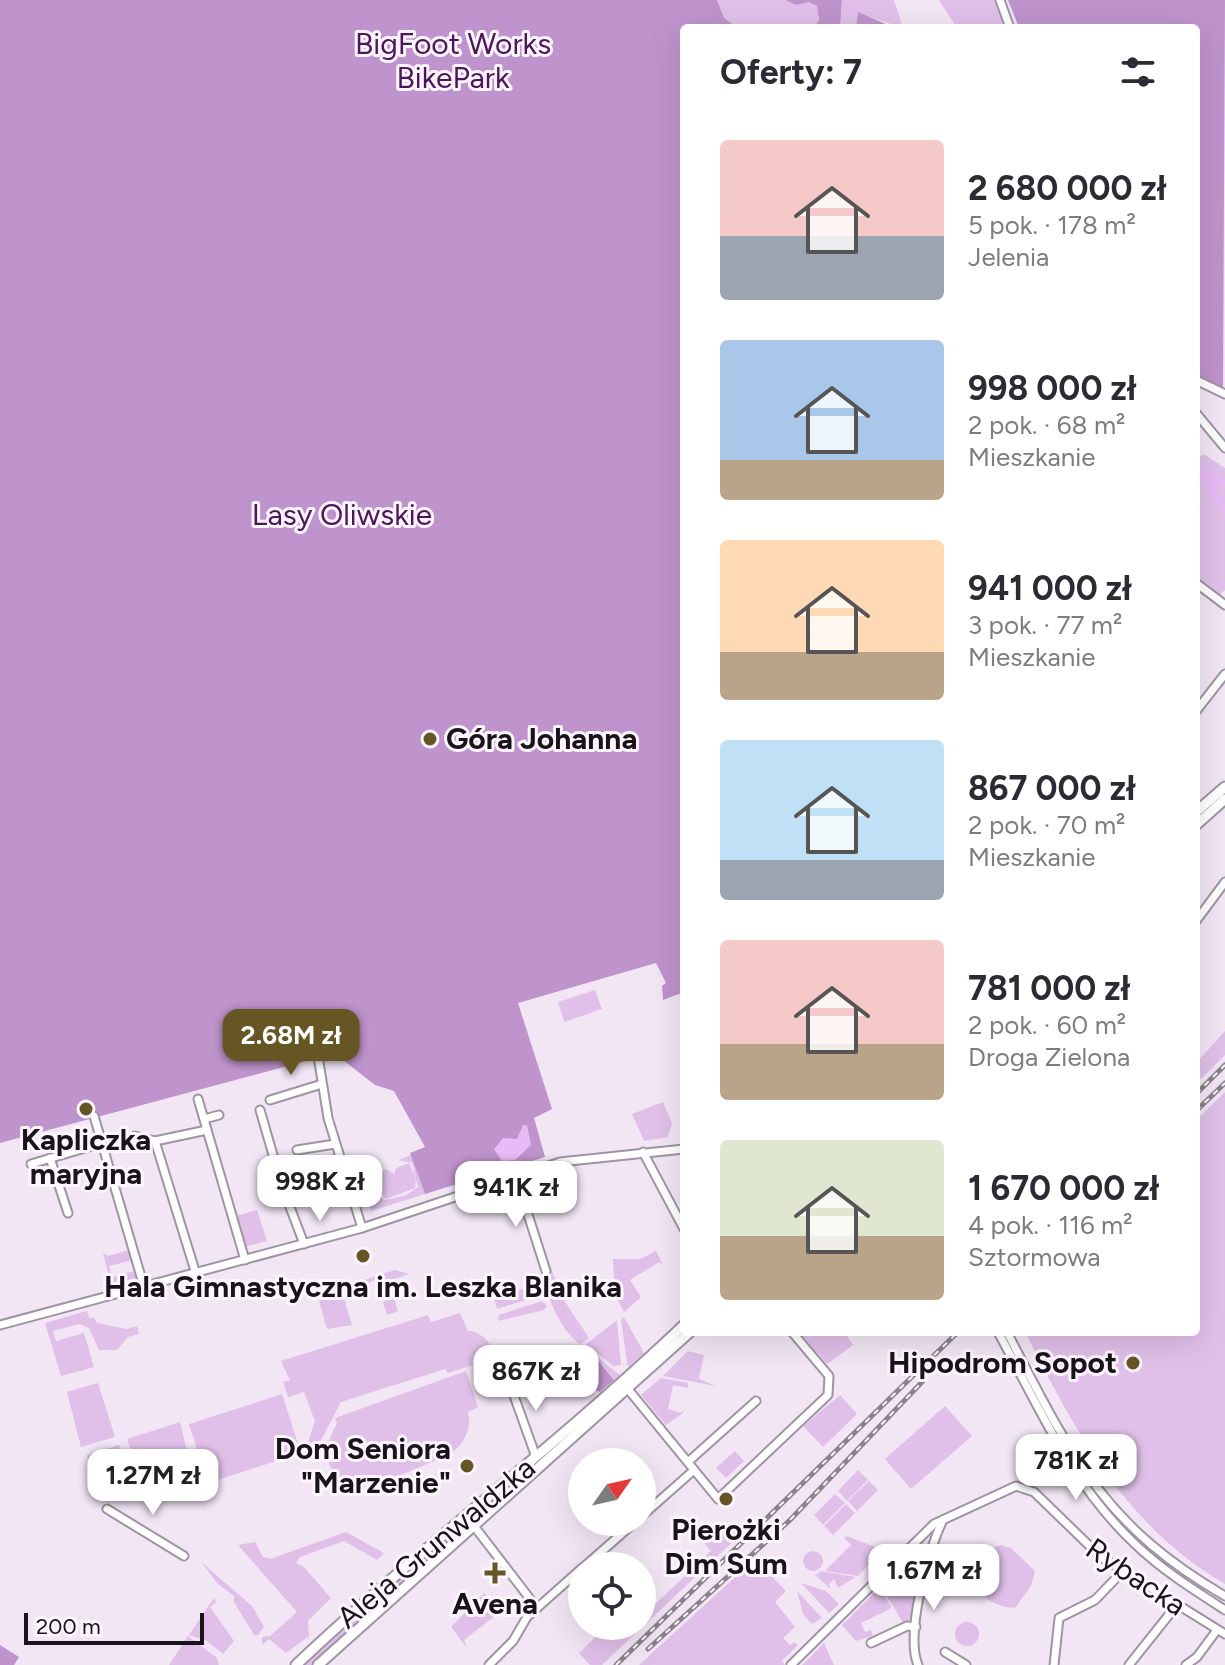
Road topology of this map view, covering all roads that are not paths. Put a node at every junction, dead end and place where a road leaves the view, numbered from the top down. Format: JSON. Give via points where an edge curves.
{"nodes":[{"id":1,"x":1000,"y":0,"type":"edge"},
{"id":2,"x":1009,"y":24,"type":"edge"},
{"id":3,"x":1200,"y":382,"type":"edge"},
{"id":4,"x":1225,"y":394,"type":"edge"},
{"id":5,"x":1200,"y":418,"type":"edge"},
{"id":6,"x":1225,"y":448,"type":"edge"},
{"id":7,"x":1200,"y":586,"type":"edge"},
{"id":8,"x":1225,"y":605,"type":"edge"},
{"id":9,"x":1225,"y":674,"type":"edge"},
{"id":10,"x":1200,"y":706,"type":"edge"},
{"id":11,"x":1225,"y":787,"type":"edge"},
{"id":12,"x":1225,"y":799,"type":"edge"},
{"id":13,"x":1200,"y":809,"type":"edge"},
{"id":14,"x":1200,"y":821,"type":"edge"},
{"id":15,"x":1225,"y":882,"type":"edge"},
{"id":16,"x":1200,"y":916,"type":"edge"},
{"id":17,"x":318,"y":1056,"type":"dead end"},
{"id":18,"x":322,"y":1084,"type":"junction"},
{"id":19,"x":198,"y":1099,"type":"dead end"},
{"id":20,"x":270,"y":1100,"type":"dead end"},
{"id":21,"x":260,"y":1110,"type":"dead end"},
{"id":22,"x":219,"y":1115,"type":"dead end"},
{"id":23,"x":94,"y":1116,"type":"dead end"},
{"id":24,"x":204,"y":1119,"type":"junction"},
{"id":25,"x":207,"y":1130,"type":"junction"},
{"id":26,"x":135,"y":1136,"type":"dead end"},
{"id":27,"x":155,"y":1141,"type":"junction"},
{"id":28,"x":102,"y":1143,"type":"junction"},
{"id":29,"x":335,"y":1144,"type":"junction"},
{"id":30,"x":680,"y":1149,"type":"edge"},
{"id":31,"x":297,"y":1150,"type":"dead end"},
{"id":32,"x":643,"y":1152,"type":"junction"},
{"id":33,"x":50,"y":1158,"type":"junction"},
{"id":34,"x":31,"y":1164,"type":"dead end"},
{"id":35,"x":516,"y":1177,"type":"junction"},
{"id":36,"x":68,"y":1213,"type":"dead end"},
{"id":37,"x":680,"y":1221,"type":"edge"},
{"id":38,"x":362,"y":1228,"type":"junction"},
{"id":39,"x":304,"y":1244,"type":"junction"},
{"id":40,"x":245,"y":1260,"type":"junction"},
{"id":41,"x":546,"y":1271,"type":"dead end"},
{"id":42,"x":196,"y":1274,"type":"junction"},
{"id":43,"x":144,"y":1287,"type":"junction"},
{"id":44,"x":0,"y":1325,"type":"edge"},
{"id":45,"x":680,"y":1329,"type":"edge"},
{"id":46,"x":686,"y":1336,"type":"edge"},
{"id":47,"x":795,"y":1336,"type":"edge"},
{"id":48,"x":1000,"y":1336,"type":"edge"},
{"id":49,"x":1009,"y":1336,"type":"edge"},
{"id":50,"x":508,"y":1379,"type":"dead end"},
{"id":51,"x":627,"y":1388,"type":"junction"},
{"id":52,"x":756,"y":1401,"type":"dead end"},
{"id":53,"x":536,"y":1457,"type":"junction"},
{"id":54,"x":689,"y":1461,"type":"junction"},
{"id":55,"x":694,"y":1470,"type":"junction"},
{"id":56,"x":656,"y":1504,"type":"edge"},
{"id":57,"x":107,"y":1509,"type":"dead end"},
{"id":58,"x":945,"y":1517,"type":"junction"},
{"id":59,"x":474,"y":1526,"type":"junction"},
{"id":60,"x":619,"y":1536,"type":"edge"},
{"id":61,"x":600,"y":1552,"type":"edge"},
{"id":62,"x":903,"y":1552,"type":"junction"},
{"id":63,"x":184,"y":1556,"type":"dead end"},
{"id":64,"x":926,"y":1564,"type":"junction"},
{"id":65,"x":1122,"y":1572,"type":"junction"},
{"id":66,"x":568,"y":1580,"type":"edge"},
{"id":67,"x":1225,"y":1596,"type":"edge"},
{"id":68,"x":1176,"y":1606,"type":"junction"},
{"id":69,"x":537,"y":1608,"type":"junction"},
{"id":70,"x":1225,"y":1610,"type":"edge"},
{"id":71,"x":916,"y":1627,"type":"junction"},
{"id":72,"x":1221,"y":1632,"type":"edge"},
{"id":73,"x":871,"y":1643,"type":"dead end"},
{"id":74,"x":945,"y":1652,"type":"dead end"},
{"id":75,"x":296,"y":1665,"type":"edge"},
{"id":76,"x":318,"y":1665,"type":"edge"},
{"id":77,"x":489,"y":1665,"type":"edge"},
{"id":78,"x":791,"y":1665,"type":"edge"},
{"id":79,"x":918,"y":1665,"type":"edge"},
{"id":80,"x":966,"y":1665,"type":"edge"},
{"id":81,"x":1054,"y":1665,"type":"edge"},
{"id":82,"x":1129,"y":1665,"type":"edge"},
{"id":83,"x":1186,"y":1665,"type":"edge"}],
"edges":[{"from":1,"to":2,"type":"street"},
{"from":3,"to":4,"type":"street"},
{"from":5,"to":6,"type":"street"},
{"from":7,"to":8,"type":"street"},
{"from":9,"to":10,"type":"street"},
{"from":11,"to":13,"type":"main road"},
{"from":12,"to":14,"type":"main road"},
{"from":15,"to":16,"type":"street"},
{"from":17,"to":18,"type":"street"},
{"from":18,"to":20,"type":"street"},
{"from":18,"to":29,"type":"street"},
{"from":19,"to":24,"type":"street"},
{"from":21,"to":39,"type":"street"},
{"from":22,"to":24,"type":"street"},
{"from":23,"to":28,"type":"street"},
{"from":24,"to":25,"type":"street"},
{"from":25,"to":27,"type":"street"},
{"from":25,"to":40,"type":"street"},
{"from":26,"to":27,"type":"street"},
{"from":27,"to":42,"type":"street"},
{"from":28,"to":33,"type":"street"},
{"from":28,"to":43,"type":"street"},
{"from":29,"to":31,"type":"street"},
{"from":29,"to":38,"type":"street"},
{"from":30,"to":32,"type":"street"},
{"from":32,"to":35,"type":"street","via":[[572,1159]]},
{"from":32,"to":37,"type":"street"},
{"from":33,"to":34,"type":"street"},
{"from":33,"to":36,"type":"street"},
{"from":35,"to":38,"type":"street"},
{"from":35,"to":41,"type":"street"},
{"from":38,"to":39,"type":"street"},
{"from":39,"to":40,"type":"street"},
{"from":40,"to":42,"type":"street"},
{"from":42,"to":43,"type":"street"},
{"from":43,"to":44,"type":"street"},
{"from":45,"to":53,"type":"main road","name":"Aleja Grunwaldzka"},
{"from":46,"to":51,"type":"main road","name":"Aleja Grunwaldzka"},
{"from":47,"to":55,"type":"street","via":[[829,1376],[822,1404],[718,1499]]},
{"from":48,"to":70,"type":"street","via":[[1066,1459],[1097,1504],[1144,1552]]},
{"from":49,"to":67,"type":"street","via":[[1062,1436],[1107,1503],[1154,1550]]},
{"from":50,"to":53,"type":"street"},
{"from":51,"to":54,"type":"street"},
{"from":51,"to":59,"type":"main road","name":"Aleja Grunwaldzka"},
{"from":52,"to":54,"type":"street"},
{"from":53,"to":75,"type":"main road","name":"Aleja Grunwaldzka"},
{"from":54,"to":55,"type":"street"},
{"from":55,"to":56,"type":"street"},
{"from":57,"to":63,"type":"street"},
{"from":58,"to":62,"type":"street"},
{"from":58,"to":64,"type":"street"},
{"from":58,"to":65,"type":"street","name":"Rybacka","via":[[1016,1486],[1034,1492],[1080,1540]]},
{"from":59,"to":69,"type":"street"},
{"from":59,"to":76,"type":"main road","name":"Aleja Grunwaldzka"},
{"from":60,"to":61,"type":"street"},
{"from":62,"to":64,"type":"street"},
{"from":62,"to":78,"type":"street"},
{"from":64,"to":71,"type":"street"},
{"from":65,"to":68,"type":"street","name":"Rybacka"},
{"from":65,"to":81,"type":"street","via":[[1095,1600],[1059,1618]]},
{"from":66,"to":69,"type":"street"},
{"from":68,"to":72,"type":"street","name":"Rybacka"},
{"from":68,"to":82,"type":"street"},
{"from":69,"to":77,"type":"street"},
{"from":71,"to":73,"type":"street"},
{"from":71,"to":79,"type":"street"},
{"from":72,"to":83,"type":"street"},
{"from":74,"to":80,"type":"street"}]}
